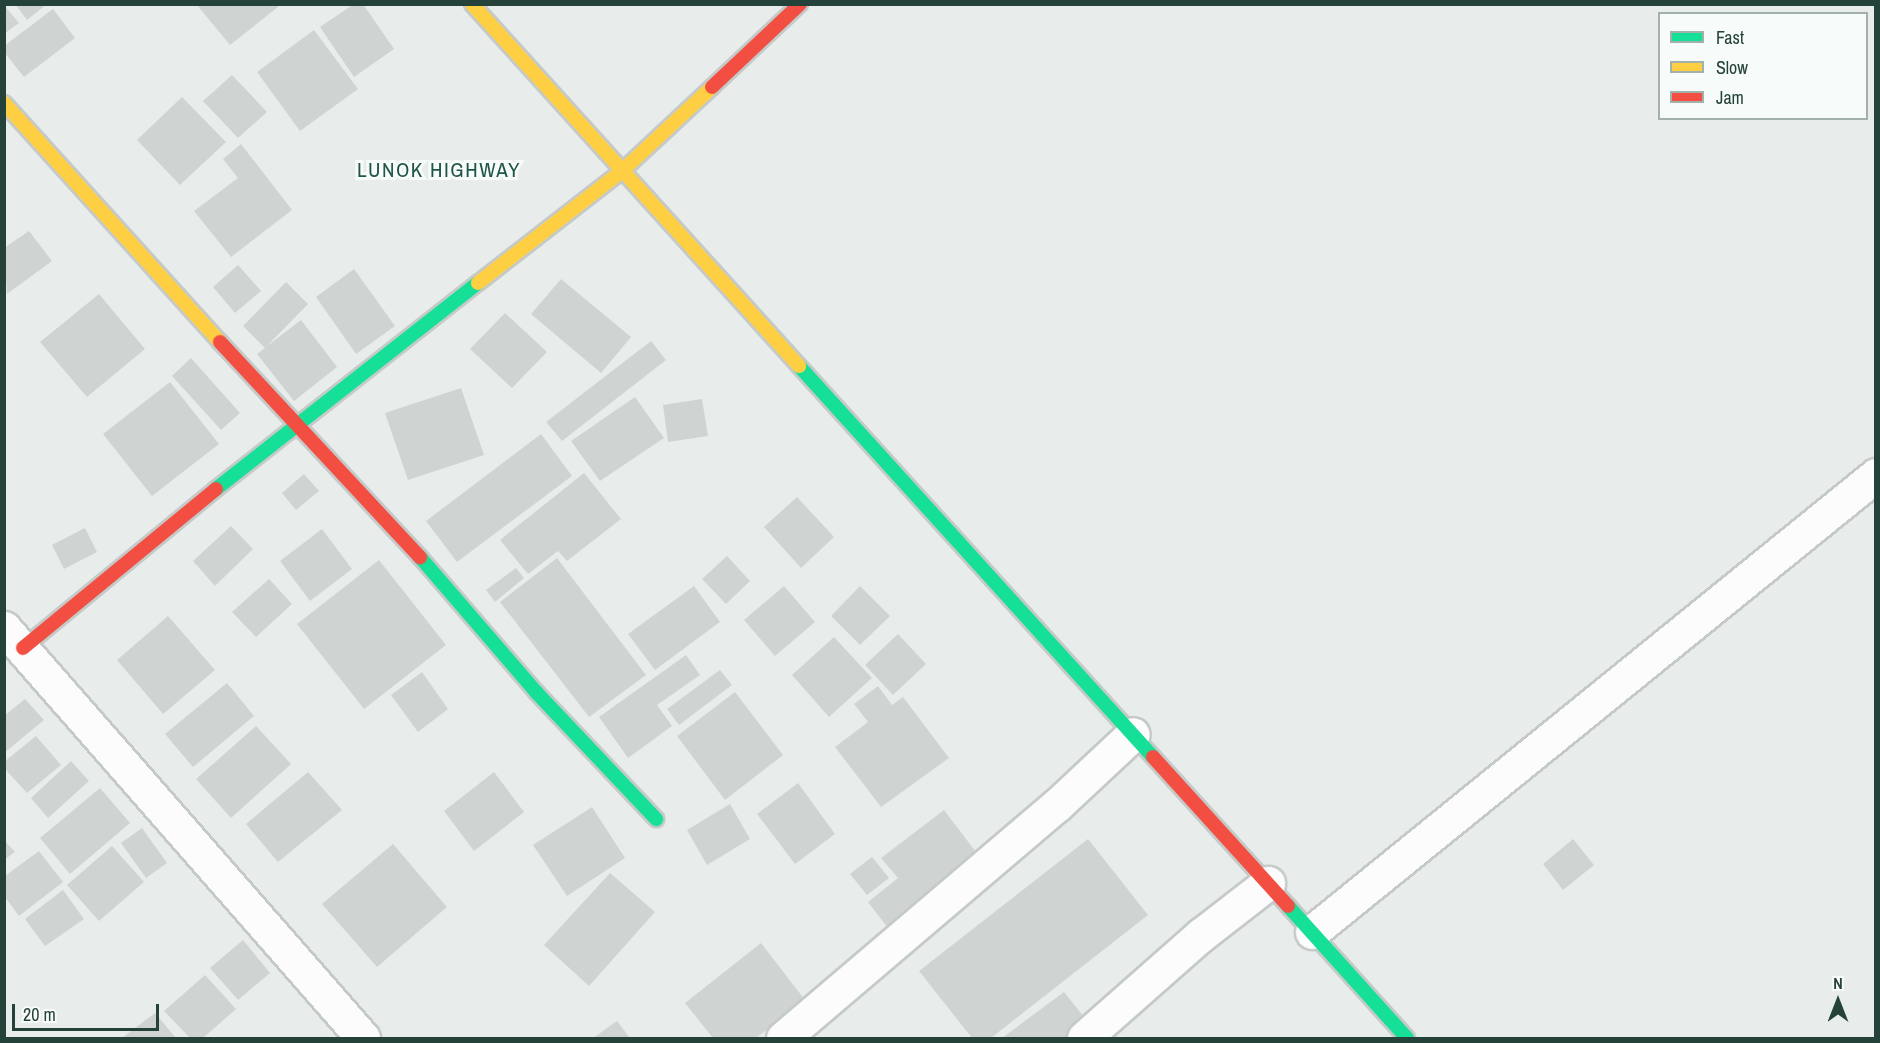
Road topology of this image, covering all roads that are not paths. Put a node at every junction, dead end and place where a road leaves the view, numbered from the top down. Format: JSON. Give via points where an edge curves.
{"nodes":[{"id":1,"x":472,"y":4,"type":"edge"},
{"id":2,"x":800,"y":4,"type":"edge"},
{"id":3,"x":4,"y":103,"type":"edge"},
{"id":4,"x":622,"y":171,"type":"junction"},
{"id":5,"x":295,"y":426,"type":"junction"},
{"id":6,"x":1875,"y":475,"type":"edge"},
{"id":7,"x":14,"y":638,"type":"edge"},
{"id":8,"x":1133,"y":734,"type":"junction"},
{"id":9,"x":656,"y":819,"type":"dead end"},
{"id":10,"x":1268,"y":883,"type":"junction"},
{"id":11,"x":1312,"y":932,"type":"junction"},
{"id":12,"x":363,"y":1038,"type":"edge"},
{"id":13,"x":783,"y":1038,"type":"edge"},
{"id":14,"x":1084,"y":1038,"type":"edge"},
{"id":15,"x":1407,"y":1038,"type":"edge"}],
"edges":[{"from":1,"to":4,"type":"street"},
{"from":2,"to":4,"type":"street"},
{"from":3,"to":5,"type":"street"},
{"from":4,"to":5,"type":"street"},
{"from":4,"to":8,"type":"street"},
{"from":5,"to":7,"type":"street"},
{"from":5,"to":9,"type":"street","via":[[420,557],[536,692]]},
{"from":6,"to":11,"type":"street"},
{"from":7,"to":12,"type":"street"},
{"from":8,"to":10,"type":"street"},
{"from":8,"to":13,"type":"street","via":[[1056,806]]},
{"from":10,"to":11,"type":"street"},
{"from":10,"to":14,"type":"street","via":[[1201,935]]},
{"from":11,"to":15,"type":"street"}]}
